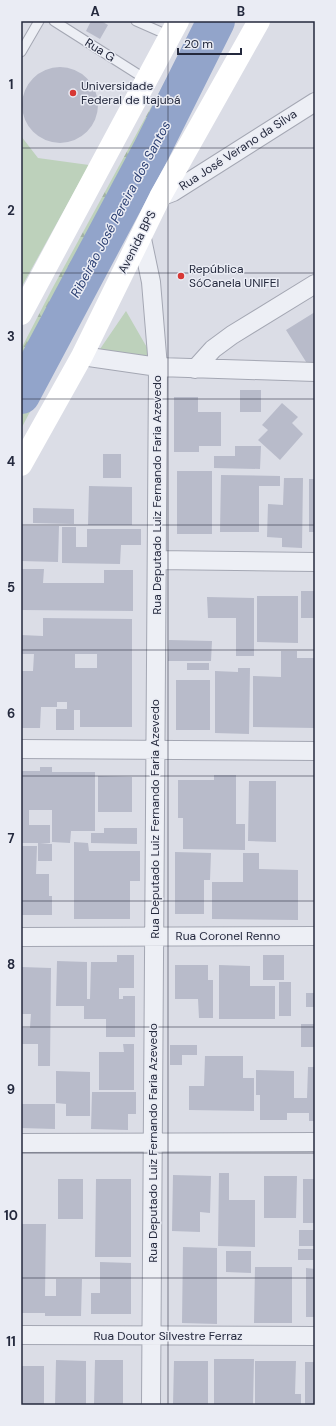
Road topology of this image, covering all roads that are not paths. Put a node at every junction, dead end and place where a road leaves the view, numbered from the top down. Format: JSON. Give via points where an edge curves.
{"nodes":[{"id":1,"x":39,"y":21,"type":"edge"},
{"id":2,"x":54,"y":21,"type":"edge"},
{"id":3,"x":136,"y":21,"type":"edge"},
{"id":4,"x":259,"y":21,"type":"edge"},
{"id":5,"x":174,"y":29,"type":"edge"},
{"id":6,"x":21,"y":52,"type":"edge"},
{"id":7,"x":147,"y":80,"type":"junction"},
{"id":8,"x":315,"y":102,"type":"edge"},
{"id":9,"x":160,"y":197,"type":"junction"},
{"id":10,"x":140,"y":234,"type":"junction"},
{"id":11,"x":315,"y":284,"type":"edge"},
{"id":12,"x":21,"y":314,"type":"edge"},
{"id":13,"x":82,"y":356,"type":"junction"},
{"id":14,"x":158,"y":367,"type":"junction"},
{"id":15,"x":195,"y":369,"type":"junction"},
{"id":16,"x":315,"y":372,"type":"edge"},
{"id":17,"x":21,"y":465,"type":"edge"},
{"id":18,"x":157,"y":560,"type":"junction"},
{"id":19,"x":315,"y":562,"type":"edge"},
{"id":20,"x":21,"y":749,"type":"edge"},
{"id":21,"x":156,"y":749,"type":"junction"},
{"id":22,"x":315,"y":750,"type":"edge"},
{"id":23,"x":154,"y":936,"type":"junction"},
{"id":24,"x":315,"y":936,"type":"edge"},
{"id":25,"x":21,"y":937,"type":"edge"},
{"id":26,"x":315,"y":1142,"type":"edge"},
{"id":27,"x":21,"y":1143,"type":"edge"},
{"id":28,"x":153,"y":1143,"type":"junction"},
{"id":29,"x":21,"y":1335,"type":"edge"},
{"id":30,"x":152,"y":1336,"type":"junction"},
{"id":31,"x":315,"y":1336,"type":"edge"},
{"id":32,"x":151,"y":1405,"type":"edge"}],
"edges":[{"from":1,"to":6,"type":"lane"},
{"from":2,"to":7,"type":"lane","name":"Rua G"},
{"from":3,"to":5,"type":"lane"},
{"from":4,"to":9,"type":"main road","name":"Avenida BPS"},
{"from":5,"to":7,"type":"main road"},
{"from":7,"to":12,"type":"main road"},
{"from":8,"to":9,"type":"street","name":"Rua José Verano da Silva","via":[[173,192]]},
{"from":9,"to":10,"type":"main road","name":"Avenida BPS"},
{"from":10,"to":13,"type":"main road","name":"Avenida BPS"},
{"from":10,"to":14,"type":"street","name":"Rua Deputado Luiz Fernando Faria Azevedo","via":[[151,282]]},
{"from":11,"to":15,"type":"street","via":[[232,335],[213,349]]},
{"from":13,"to":14,"type":"street"},
{"from":13,"to":17,"type":"main road","name":"Avenida BPS"},
{"from":14,"to":15,"type":"street"},
{"from":14,"to":18,"type":"street","name":"Rua Deputado Luiz Fernando Faria Azevedo"},
{"from":15,"to":16,"type":"street"},
{"from":18,"to":19,"type":"street"},
{"from":18,"to":21,"type":"street","name":"Rua Deputado Luiz Fernando Faria Azevedo"},
{"from":20,"to":21,"type":"street"},
{"from":21,"to":22,"type":"street"},
{"from":21,"to":23,"type":"street","name":"Rua Deputado Luiz Fernando Faria Azevedo"},
{"from":23,"to":24,"type":"street","name":"Rua Coronel Renno"},
{"from":23,"to":25,"type":"street","name":"Rua Coronel Renno"},
{"from":23,"to":28,"type":"street","name":"Rua Deputado Luiz Fernando Faria Azevedo"},
{"from":26,"to":28,"type":"street"},
{"from":27,"to":28,"type":"street"},
{"from":28,"to":30,"type":"street","name":"Rua Deputado Luiz Fernando Faria Azevedo"},
{"from":29,"to":30,"type":"street","name":"Rua Doutor Silvestre Ferraz"},
{"from":30,"to":31,"type":"street","name":"Rua Doutor Silvestre Ferraz"},
{"from":30,"to":32,"type":"street","name":"Rua Deputado Luiz Fernando Faria Azevedo"}]}
